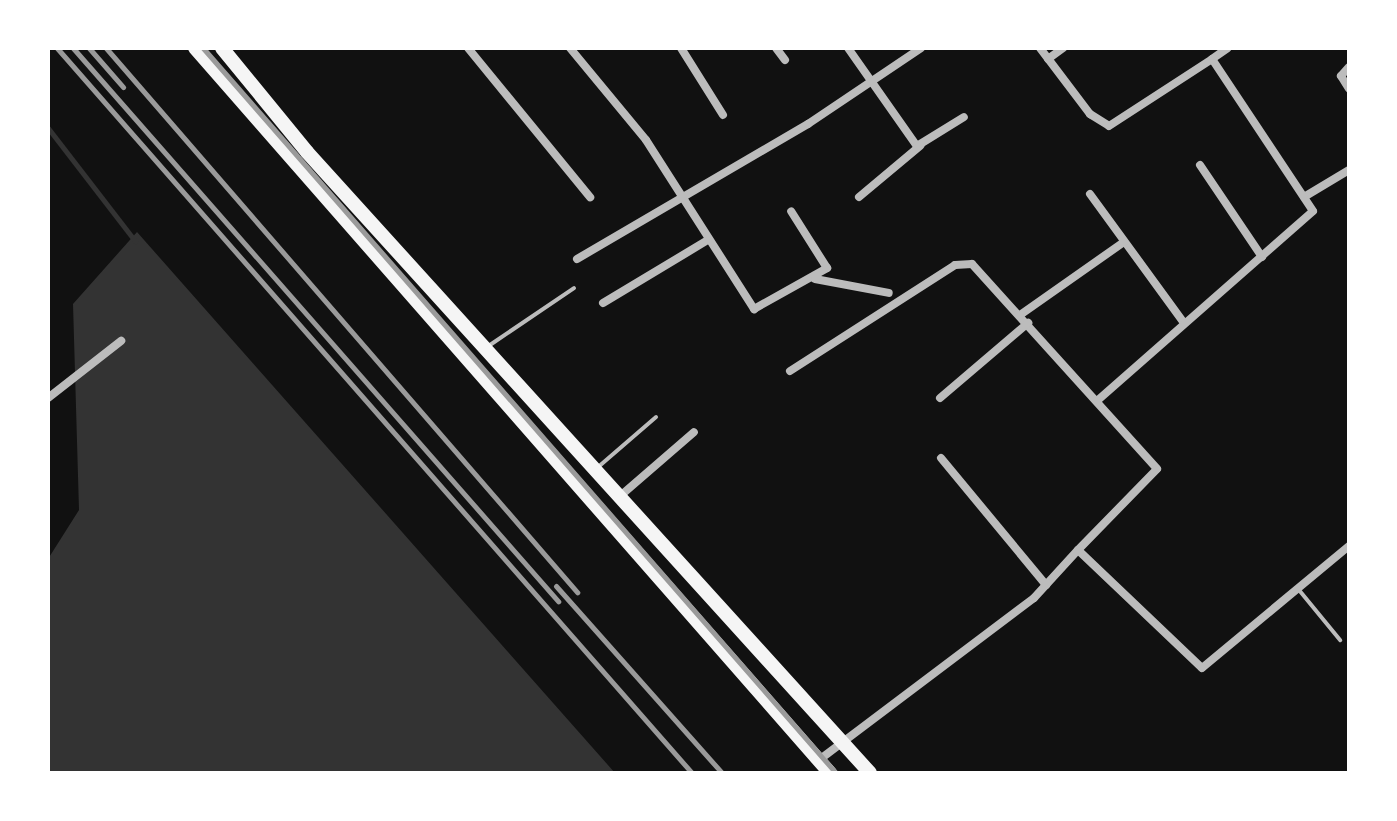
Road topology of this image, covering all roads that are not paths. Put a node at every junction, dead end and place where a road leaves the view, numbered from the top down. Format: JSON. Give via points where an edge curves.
{"nodes":[{"id":1,"x":196,"y":48,"type":"edge"},
{"id":2,"x":222,"y":48,"type":"edge"},
{"id":3,"x":468,"y":48,"type":"edge"},
{"id":4,"x":570,"y":48,"type":"edge"},
{"id":5,"x":681,"y":48,"type":"edge"},
{"id":6,"x":776,"y":48,"type":"edge"},
{"id":7,"x":848,"y":48,"type":"edge"},
{"id":8,"x":921,"y":48,"type":"edge"},
{"id":9,"x":1040,"y":48,"type":"edge"},
{"id":10,"x":1063,"y":48,"type":"edge"},
{"id":11,"x":1228,"y":48,"type":"edge"},
{"id":12,"x":1048,"y":59,"type":"junction"},
{"id":13,"x":1212,"y":59,"type":"junction"},
{"id":14,"x":785,"y":60,"type":"dead end"},
{"id":15,"x":1349,"y":67,"type":"edge"},
{"id":16,"x":869,"y":83,"type":"junction"},
{"id":17,"x":1349,"y":89,"type":"edge"},
{"id":18,"x":723,"y":115,"type":"dead end"},
{"id":19,"x":964,"y":117,"type":"dead end"},
{"id":20,"x":920,"y":146,"type":"junction"},
{"id":21,"x":1200,"y":165,"type":"dead end"},
{"id":22,"x":1349,"y":170,"type":"edge"},
{"id":23,"x":1090,"y":194,"type":"dead end"},
{"id":24,"x":679,"y":195,"type":"junction"},
{"id":25,"x":590,"y":197,"type":"dead end"},
{"id":26,"x":859,"y":197,"type":"dead end"},
{"id":27,"x":1304,"y":197,"type":"junction"},
{"id":28,"x":791,"y":211,"type":"dead end"},
{"id":29,"x":706,"y":241,"type":"junction"},
{"id":30,"x":1124,"y":242,"type":"junction"},
{"id":31,"x":1262,"y":257,"type":"junction"},
{"id":32,"x":577,"y":259,"type":"dead end"},
{"id":33,"x":815,"y":279,"type":"junction"},
{"id":34,"x":574,"y":288,"type":"dead end"},
{"id":35,"x":889,"y":293,"type":"dead end"},
{"id":36,"x":603,"y":303,"type":"dead end"},
{"id":37,"x":1020,"y":315,"type":"junction"},
{"id":38,"x":1028,"y":323,"type":"junction"},
{"id":39,"x":1184,"y":323,"type":"junction"},
{"id":40,"x":121,"y":341,"type":"dead end"},
{"id":41,"x":485,"y":348,"type":"junction"},
{"id":42,"x":790,"y":371,"type":"dead end"},
{"id":43,"x":48,"y":398,"type":"edge"},
{"id":44,"x":940,"y":398,"type":"dead end"},
{"id":45,"x":1098,"y":400,"type":"junction"},
{"id":46,"x":656,"y":417,"type":"dead end"},
{"id":47,"x":694,"y":432,"type":"dead end"},
{"id":48,"x":941,"y":458,"type":"dead end"},
{"id":49,"x":595,"y":470,"type":"junction"},
{"id":50,"x":619,"y":497,"type":"junction"},
{"id":51,"x":1349,"y":546,"type":"edge"},
{"id":52,"x":1078,"y":550,"type":"junction"},
{"id":53,"x":1046,"y":585,"type":"junction"},
{"id":54,"x":1298,"y":588,"type":"junction"},
{"id":55,"x":1340,"y":640,"type":"dead end"},
{"id":56,"x":842,"y":738,"type":"junction"},
{"id":57,"x":819,"y":760,"type":"junction"},
{"id":58,"x":830,"y":773,"type":"edge"},
{"id":59,"x":870,"y":773,"type":"edge"}],
"edges":[{"from":1,"to":57,"type":"highway"},
{"from":2,"to":41,"type":"highway"},
{"from":3,"to":25,"type":"street"},
{"from":4,"to":24,"type":"street","via":[[646,140]]},
{"from":5,"to":18,"type":"street"},
{"from":6,"to":14,"type":"street"},
{"from":7,"to":16,"type":"street"},
{"from":8,"to":16,"type":"street"},
{"from":9,"to":12,"type":"street"},
{"from":10,"to":12,"type":"street"},
{"from":11,"to":13,"type":"street"},
{"from":12,"to":13,"type":"street","via":[[1090,114],[1109,126]]},
{"from":13,"to":27,"type":"street"},
{"from":15,"to":17,"type":"street","via":[[1341,76]]},
{"from":16,"to":20,"type":"street"},
{"from":16,"to":24,"type":"street"},
{"from":19,"to":20,"type":"street"},
{"from":20,"to":26,"type":"street"},
{"from":21,"to":31,"type":"street"},
{"from":22,"to":27,"type":"street"},
{"from":23,"to":30,"type":"street"},
{"from":24,"to":29,"type":"street"},
{"from":24,"to":32,"type":"street"},
{"from":27,"to":31,"type":"street","via":[[1313,211]]},
{"from":28,"to":33,"type":"street","via":[[827,263]]},
{"from":29,"to":33,"type":"street","via":[[754,309]]},
{"from":29,"to":36,"type":"street"},
{"from":30,"to":37,"type":"street"},
{"from":30,"to":39,"type":"street"},
{"from":31,"to":39,"type":"street"},
{"from":33,"to":35,"type":"street"},
{"from":34,"to":41,"type":"lane"},
{"from":37,"to":38,"type":"street"},
{"from":37,"to":42,"type":"street","via":[[961,261]]},
{"from":38,"to":44,"type":"street"},
{"from":38,"to":45,"type":"street"},
{"from":39,"to":45,"type":"street"},
{"from":40,"to":43,"type":"street"},
{"from":41,"to":49,"type":"highway"},
{"from":45,"to":52,"type":"street","via":[[1157,469]]},
{"from":46,"to":49,"type":"lane"},
{"from":47,"to":50,"type":"street"},
{"from":48,"to":53,"type":"street"},
{"from":49,"to":50,"type":"highway"},
{"from":50,"to":56,"type":"highway"},
{"from":51,"to":54,"type":"street"},
{"from":52,"to":53,"type":"street"},
{"from":52,"to":54,"type":"street","via":[[1202,668]]},
{"from":53,"to":56,"type":"street"},
{"from":54,"to":55,"type":"lane"},
{"from":56,"to":57,"type":"street"},
{"from":56,"to":59,"type":"highway"},
{"from":57,"to":58,"type":"highway"}]}
